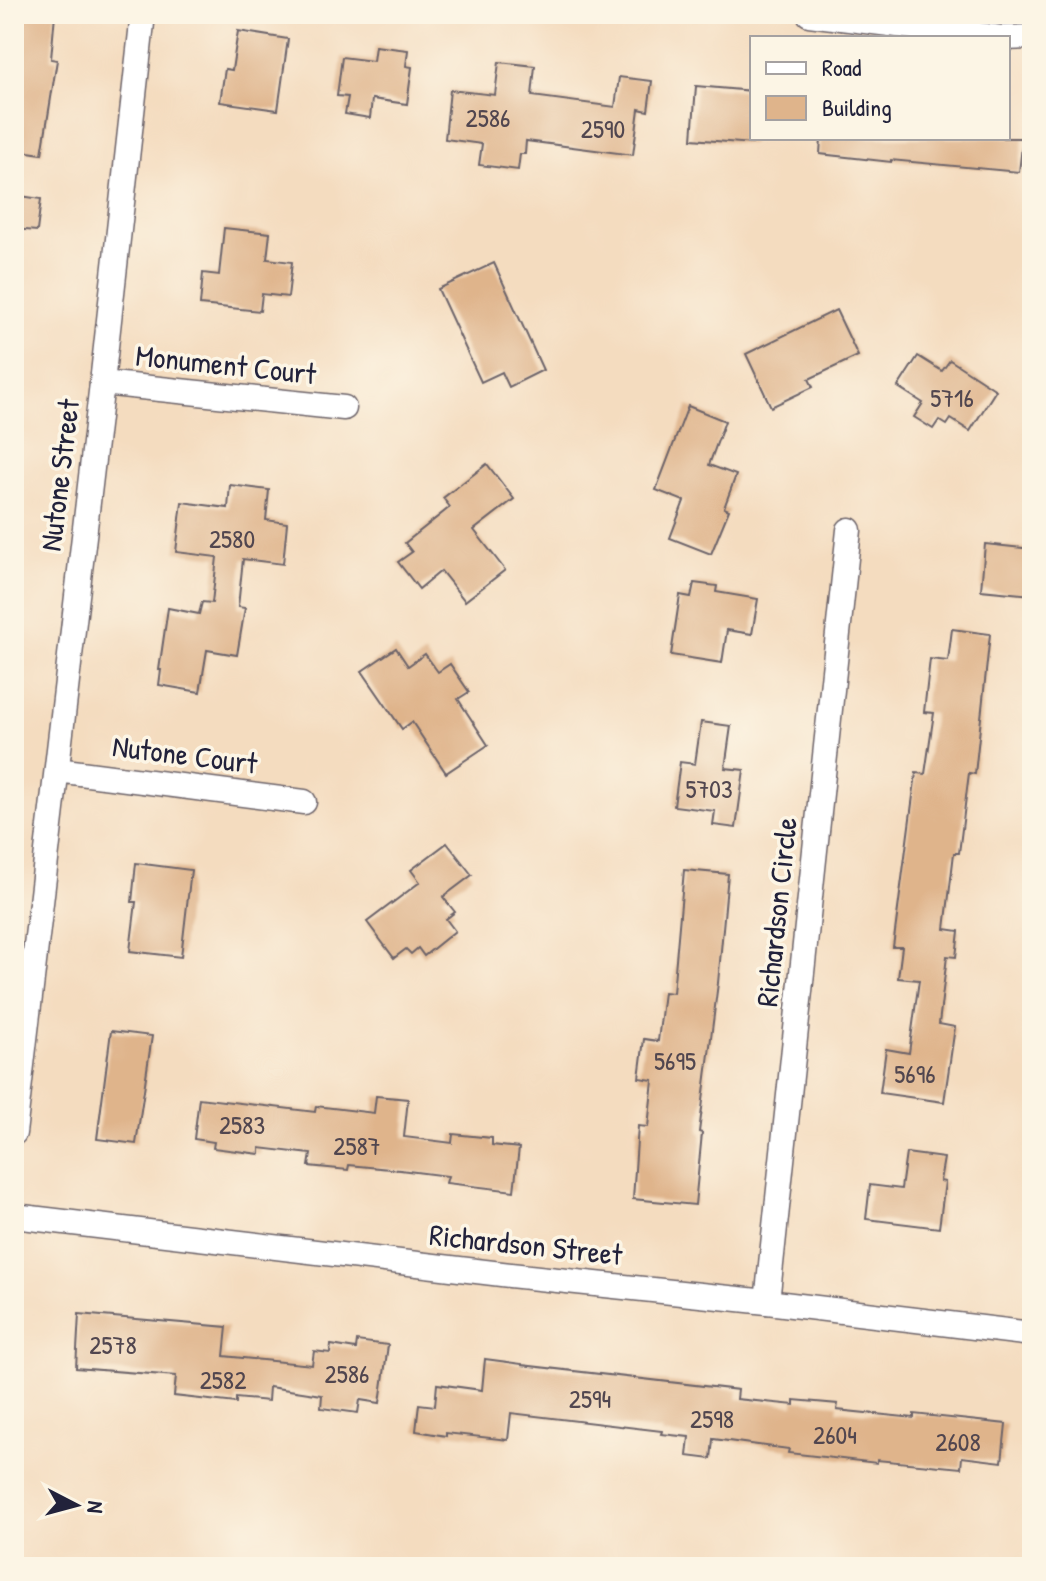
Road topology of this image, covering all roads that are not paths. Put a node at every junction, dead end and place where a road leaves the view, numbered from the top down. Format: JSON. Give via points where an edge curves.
{"nodes":[{"id":1,"x":143,"y":14,"type":"edge"},
{"id":2,"x":809,"y":14,"type":"edge"},
{"id":3,"x":986,"y":36,"type":"edge"},
{"id":4,"x":1032,"y":37,"type":"edge"},
{"id":5,"x":1010,"y":38,"type":"edge"},
{"id":6,"x":102,"y":383,"type":"junction"},
{"id":7,"x":344,"y":408,"type":"dead end"},
{"id":8,"x":849,"y":530,"type":"dead end"},
{"id":9,"x":57,"y":770,"type":"junction"},
{"id":10,"x":304,"y":802,"type":"dead end"},
{"id":11,"x":14,"y":1133,"type":"edge"},
{"id":12,"x":14,"y":1216,"type":"edge"},
{"id":13,"x":767,"y":1302,"type":"junction"},
{"id":14,"x":1032,"y":1334,"type":"edge"}],
"edges":[{"from":1,"to":6,"type":"street","name":"Nutone Street"},
{"from":2,"to":3,"type":"street"},
{"from":4,"to":5,"type":"street"},
{"from":6,"to":7,"type":"street","name":"Monument Court"},
{"from":6,"to":9,"type":"street","name":"Nutone Street"},
{"from":8,"to":13,"type":"street","name":"Richardson Circle"},
{"from":9,"to":10,"type":"street","name":"Nutone Court"},
{"from":9,"to":11,"type":"street","name":"Nutone Street"},
{"from":12,"to":13,"type":"street","name":"Richardson Street"},
{"from":13,"to":14,"type":"street","name":"Richardson Street"}]}
